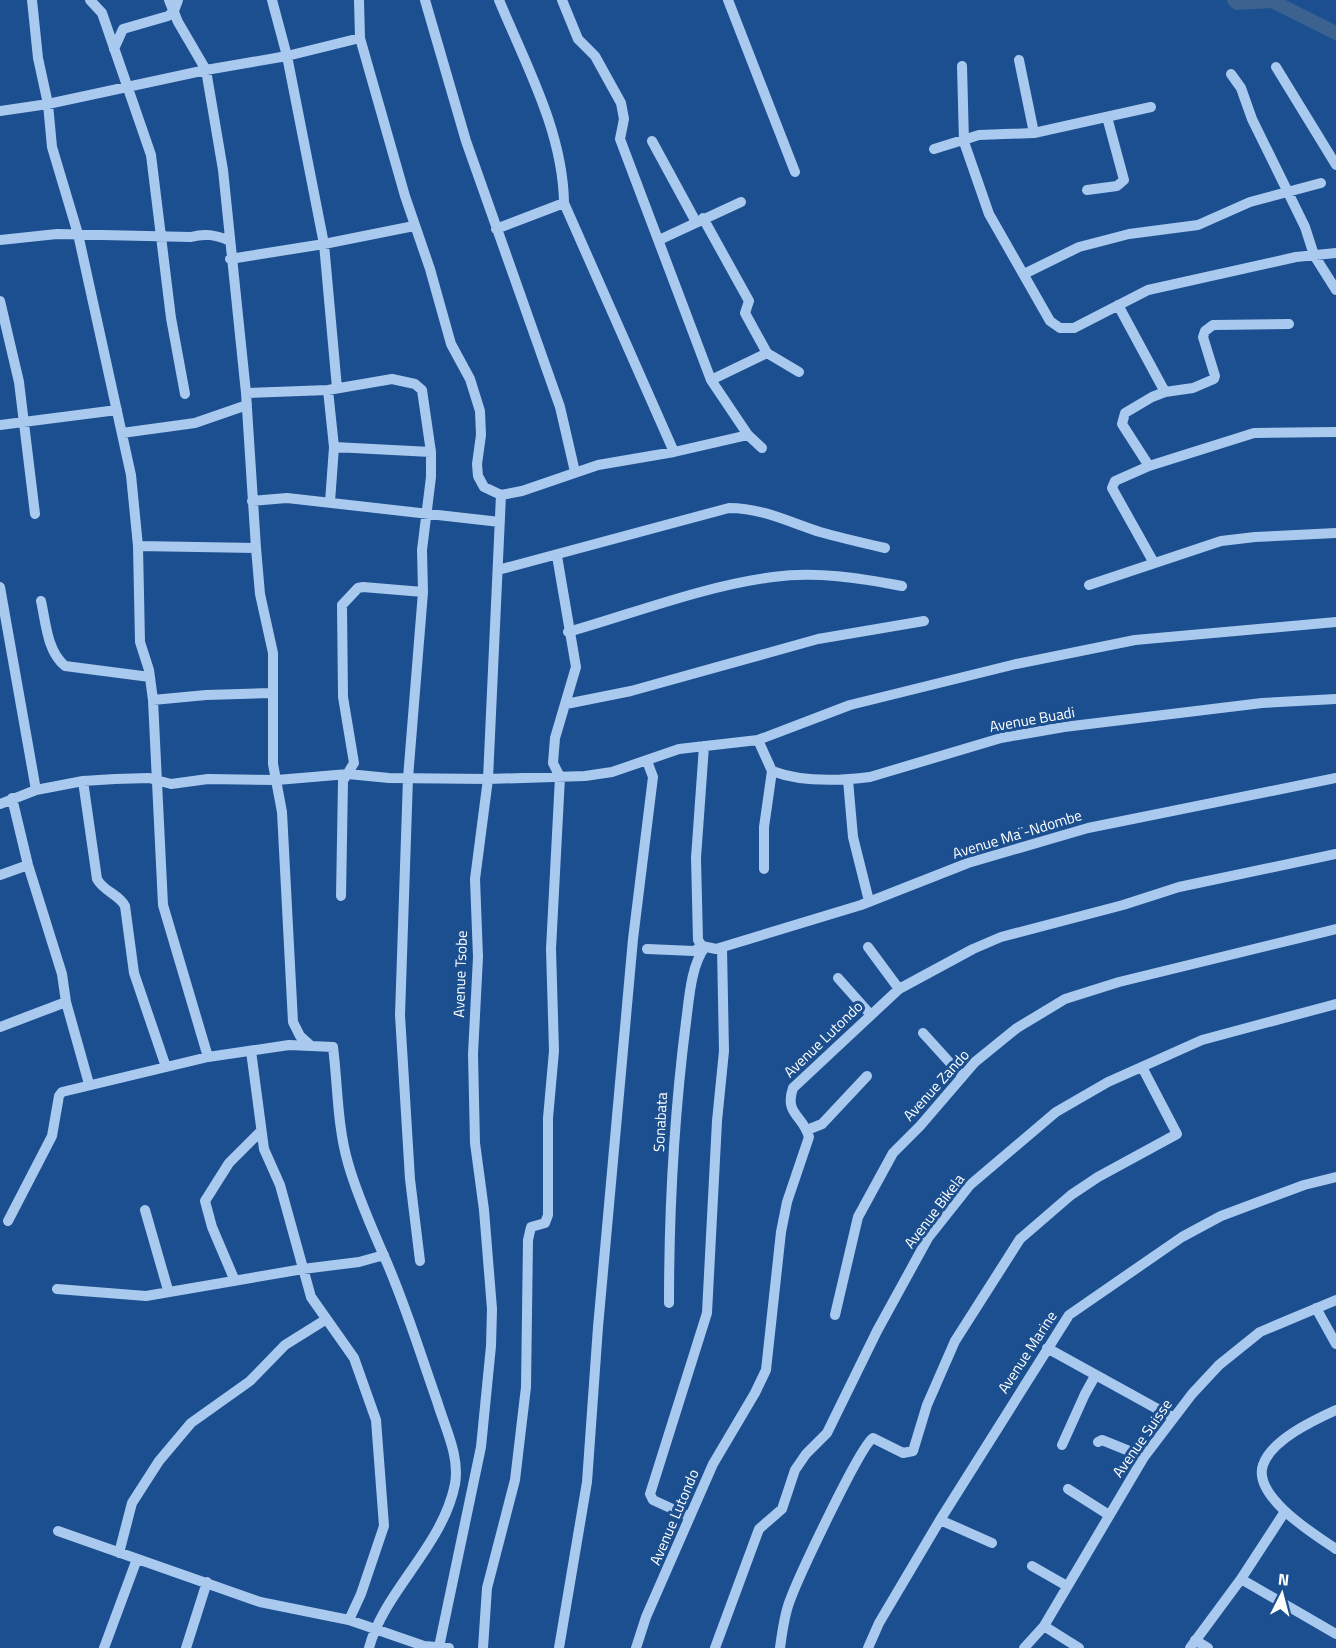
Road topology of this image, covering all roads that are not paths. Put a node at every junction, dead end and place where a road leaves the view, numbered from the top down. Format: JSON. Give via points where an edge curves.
{"nodes":[{"id":1,"x":32,"y":0,"type":"edge"},
{"id":2,"x":90,"y":0,"type":"edge"},
{"id":3,"x":169,"y":0,"type":"edge"},
{"id":4,"x":178,"y":0,"type":"edge"},
{"id":5,"x":272,"y":0,"type":"edge"},
{"id":6,"x":359,"y":0,"type":"edge"},
{"id":7,"x":425,"y":0,"type":"edge"},
{"id":8,"x":499,"y":0,"type":"edge"},
{"id":9,"x":561,"y":0,"type":"edge"},
{"id":10,"x":728,"y":0,"type":"edge"},
{"id":11,"x":174,"y":11,"type":"junction"},
{"id":12,"x":360,"y":38,"type":"junction"},
{"id":13,"x":113,"y":50,"type":"junction"},
{"id":14,"x":287,"y":56,"type":"junction"},
{"id":15,"x":1019,"y":60,"type":"dead end"},
{"id":16,"x":962,"y":66,"type":"dead end"},
{"id":17,"x":1276,"y":67,"type":"dead end"},
{"id":18,"x":206,"y":70,"type":"junction"},
{"id":19,"x":1231,"y":74,"type":"dead end"},
{"id":20,"x":126,"y":88,"type":"junction"},
{"id":21,"x":48,"y":104,"type":"junction"},
{"id":22,"x":1151,"y":107,"type":"dead end"},
{"id":23,"x":0,"y":111,"type":"edge"},
{"id":24,"x":1107,"y":117,"type":"junction"},
{"id":25,"x":1034,"y":133,"type":"junction"},
{"id":26,"x":652,"y":141,"type":"dead end"},
{"id":27,"x":964,"y":142,"type":"junction"},
{"id":28,"x":934,"y":149,"type":"dead end"},
{"id":29,"x":1336,"y":165,"type":"edge"},
{"id":30,"x":795,"y":172,"type":"dead end"},
{"id":31,"x":1321,"y":183,"type":"dead end"},
{"id":32,"x":1087,"y":190,"type":"dead end"},
{"id":33,"x":1288,"y":192,"type":"junction"},
{"id":34,"x":741,"y":202,"type":"dead end"},
{"id":35,"x":564,"y":203,"type":"junction"},
{"id":36,"x":700,"y":220,"type":"junction"},
{"id":37,"x":414,"y":226,"type":"junction"},
{"id":38,"x":496,"y":229,"type":"junction"},
{"id":39,"x":78,"y":234,"type":"junction"},
{"id":40,"x":161,"y":235,"type":"junction"},
{"id":41,"x":0,"y":240,"type":"edge"},
{"id":42,"x":228,"y":240,"type":"junction"},
{"id":43,"x":659,"y":240,"type":"junction"},
{"id":44,"x":324,"y":244,"type":"junction"},
{"id":45,"x":1336,"y":253,"type":"edge"},
{"id":46,"x":1314,"y":255,"type":"junction"},
{"id":47,"x":230,"y":259,"type":"junction"},
{"id":48,"x":1024,"y":274,"type":"junction"},
{"id":49,"x":1336,"y":290,"type":"edge"},
{"id":50,"x":0,"y":301,"type":"edge"},
{"id":51,"x":1118,"y":305,"type":"junction"},
{"id":52,"x":1288,"y":324,"type":"dead end"},
{"id":53,"x":767,"y":353,"type":"junction"},
{"id":54,"x":798,"y":372,"type":"dead end"},
{"id":55,"x":711,"y":380,"type":"junction"},
{"id":56,"x":333,"y":389,"type":"junction"},
{"id":57,"x":1165,"y":392,"type":"junction"},
{"id":58,"x":246,"y":393,"type":"junction"},
{"id":59,"x":185,"y":394,"type":"dead end"},
{"id":60,"x":247,"y":405,"type":"junction"},
{"id":61,"x":117,"y":410,"type":"junction"},
{"id":62,"x":24,"y":421,"type":"junction"},
{"id":63,"x":0,"y":425,"type":"edge"},
{"id":64,"x":1336,"y":432,"type":"edge"},
{"id":65,"x":122,"y":433,"type":"junction"},
{"id":66,"x":748,"y":435,"type":"junction"},
{"id":67,"x":334,"y":447,"type":"junction"},
{"id":68,"x":762,"y":448,"type":"dead end"},
{"id":69,"x":431,"y":452,"type":"junction"},
{"id":70,"x":674,"y":452,"type":"junction"},
{"id":71,"x":1149,"y":466,"type":"junction"},
{"id":72,"x":575,"y":472,"type":"junction"},
{"id":73,"x":501,"y":495,"type":"junction"},
{"id":74,"x":252,"y":501,"type":"junction"},
{"id":75,"x":330,"y":502,"type":"junction"},
{"id":76,"x":35,"y":514,"type":"dead end"},
{"id":77,"x":426,"y":514,"type":"junction"},
{"id":78,"x":500,"y":522,"type":"junction"},
{"id":79,"x":1336,"y":533,"type":"edge"},
{"id":80,"x":138,"y":546,"type":"junction"},
{"id":81,"x":256,"y":548,"type":"junction"},
{"id":82,"x":885,"y":548,"type":"dead end"},
{"id":83,"x":557,"y":556,"type":"junction"},
{"id":84,"x":1154,"y":563,"type":"junction"},
{"id":85,"x":498,"y":570,"type":"junction"},
{"id":86,"x":1089,"y":585,"type":"dead end"},
{"id":87,"x":902,"y":586,"type":"dead end"},
{"id":88,"x":0,"y":587,"type":"edge"},
{"id":89,"x":423,"y":592,"type":"junction"},
{"id":90,"x":41,"y":601,"type":"dead end"},
{"id":91,"x":924,"y":621,"type":"dead end"},
{"id":92,"x":1336,"y":621,"type":"edge"},
{"id":93,"x":568,"y":632,"type":"junction"},
{"id":94,"x":150,"y":677,"type":"junction"},
{"id":95,"x":271,"y":693,"type":"junction"},
{"id":96,"x":1336,"y":699,"type":"edge"},
{"id":97,"x":153,"y":700,"type":"junction"},
{"id":98,"x":566,"y":704,"type":"junction"},
{"id":99,"x":758,"y":740,"type":"junction"},
{"id":100,"x":704,"y":746,"type":"junction"},
{"id":101,"x":647,"y":761,"type":"junction"},
{"id":102,"x":772,"y":771,"type":"junction"},
{"id":103,"x":348,"y":774,"type":"junction"},
{"id":104,"x":560,"y":777,"type":"junction"},
{"id":105,"x":408,"y":778,"type":"junction"},
{"id":106,"x":1336,"y":778,"type":"edge"},
{"id":107,"x":277,"y":780,"type":"junction"},
{"id":108,"x":488,"y":780,"type":"junction"},
{"id":109,"x":848,"y":780,"type":"junction"},
{"id":110,"x":83,"y":781,"type":"junction"},
{"id":111,"x":158,"y":781,"type":"junction"},
{"id":112,"x":36,"y":790,"type":"junction"},
{"id":113,"x":12,"y":798,"type":"junction"},
{"id":114,"x":0,"y":804,"type":"edge"},
{"id":115,"x":1336,"y":854,"type":"edge"},
{"id":116,"x":28,"y":865,"type":"junction"},
{"id":117,"x":764,"y":869,"type":"dead end"},
{"id":118,"x":0,"y":875,"type":"edge"},
{"id":119,"x":341,"y":896,"type":"dead end"},
{"id":120,"x":868,"y":901,"type":"junction"},
{"id":121,"x":1336,"y":929,"type":"edge"},
{"id":122,"x":868,"y":947,"type":"dead end"},
{"id":123,"x":711,"y":948,"type":"junction"},
{"id":124,"x":647,"y":949,"type":"dead end"},
{"id":125,"x":838,"y":978,"type":"dead end"},
{"id":126,"x":899,"y":989,"type":"junction"},
{"id":127,"x":66,"y":1002,"type":"junction"},
{"id":128,"x":1336,"y":1004,"type":"edge"},
{"id":129,"x":870,"y":1014,"type":"junction"},
{"id":130,"x":0,"y":1027,"type":"edge"},
{"id":131,"x":295,"y":1027,"type":"junction"},
{"id":132,"x":923,"y":1034,"type":"dead end"},
{"id":133,"x":289,"y":1045,"type":"junction"},
{"id":134,"x":310,"y":1045,"type":"junction"},
{"id":135,"x":251,"y":1051,"type":"junction"},
{"id":136,"x":208,"y":1057,"type":"junction"},
{"id":137,"x":166,"y":1067,"type":"junction"},
{"id":138,"x":1142,"y":1067,"type":"junction"},
{"id":139,"x":867,"y":1076,"type":"dead end"},
{"id":140,"x":962,"y":1076,"type":"junction"},
{"id":141,"x":89,"y":1084,"type":"junction"},
{"id":142,"x":807,"y":1130,"type":"junction"},
{"id":143,"x":261,"y":1131,"type":"junction"},
{"id":144,"x":1336,"y":1177,"type":"edge"},
{"id":145,"x":145,"y":1210,"type":"dead end"},
{"id":146,"x":8,"y":1221,"type":"dead end"},
{"id":147,"x":384,"y":1255,"type":"junction"},
{"id":148,"x":420,"y":1261,"type":"dead end"},
{"id":149,"x":303,"y":1269,"type":"junction"},
{"id":150,"x":235,"y":1281,"type":"junction"},
{"id":151,"x":57,"y":1289,"type":"dead end"},
{"id":152,"x":168,"y":1290,"type":"junction"},
{"id":153,"x":1336,"y":1300,"type":"edge"},
{"id":154,"x":669,"y":1303,"type":"dead end"},
{"id":155,"x":1316,"y":1308,"type":"junction"},
{"id":156,"x":834,"y":1315,"type":"dead end"},
{"id":157,"x":325,"y":1320,"type":"junction"},
{"id":158,"x":1336,"y":1344,"type":"edge"},
{"id":159,"x":1047,"y":1348,"type":"junction"},
{"id":160,"x":1095,"y":1376,"type":"junction"},
{"id":161,"x":1336,"y":1410,"type":"edge"},
{"id":162,"x":1172,"y":1417,"type":"junction"},
{"id":163,"x":1098,"y":1442,"type":"dead end"},
{"id":164,"x":1062,"y":1445,"type":"dead end"},
{"id":165,"x":1144,"y":1457,"type":"junction"},
{"id":166,"x":1068,"y":1489,"type":"dead end"},
{"id":167,"x":1284,"y":1513,"type":"junction"},
{"id":168,"x":1109,"y":1515,"type":"junction"},
{"id":169,"x":690,"y":1517,"type":"junction"},
{"id":170,"x":940,"y":1520,"type":"junction"},
{"id":171,"x":58,"y":1531,"type":"dead end"},
{"id":172,"x":992,"y":1543,"type":"dead end"},
{"id":173,"x":1336,"y":1549,"type":"edge"},
{"id":174,"x":119,"y":1553,"type":"junction"},
{"id":175,"x":137,"y":1559,"type":"junction"},
{"id":176,"x":1032,"y":1566,"type":"dead end"},
{"id":177,"x":1241,"y":1579,"type":"junction"},
{"id":178,"x":207,"y":1582,"type":"junction"},
{"id":179,"x":1067,"y":1586,"type":"junction"},
{"id":180,"x":349,"y":1620,"type":"junction"},
{"id":181,"x":1044,"y":1626,"type":"junction"},
{"id":182,"x":376,"y":1628,"type":"junction"},
{"id":183,"x":1336,"y":1634,"type":"edge"},
{"id":184,"x":1192,"y":1644,"type":"edge"},
{"id":185,"x":444,"y":1647,"type":"edge"},
{"id":186,"x":104,"y":1648,"type":"edge"},
{"id":187,"x":186,"y":1648,"type":"edge"},
{"id":188,"x":369,"y":1648,"type":"edge"},
{"id":189,"x":483,"y":1648,"type":"edge"},
{"id":190,"x":559,"y":1648,"type":"edge"},
{"id":191,"x":636,"y":1648,"type":"edge"},
{"id":192,"x":715,"y":1648,"type":"edge"},
{"id":193,"x":780,"y":1648,"type":"edge"},
{"id":194,"x":868,"y":1648,"type":"edge"},
{"id":195,"x":1024,"y":1648,"type":"edge"},
{"id":196,"x":1080,"y":1648,"type":"edge"},
{"id":197,"x":1208,"y":1648,"type":"edge"}],
"edges":[{"from":1,"to":21,"type":"street"},
{"from":2,"to":13,"type":"street","via":[[102,13]]},
{"from":3,"to":11,"type":"street"},
{"from":4,"to":11,"type":"street"},
{"from":5,"to":14,"type":"street"},
{"from":6,"to":12,"type":"street"},
{"from":7,"to":38,"type":"street"},
{"from":8,"to":35,"type":"street","via":[[557,144]]},
{"from":9,"to":43,"type":"street","via":[[578,39],[595,56],[621,103],[624,119],[620,139]]},
{"from":10,"to":30,"type":"street"},
{"from":11,"to":13,"type":"street","via":[[123,29]]},
{"from":11,"to":18,"type":"street"},
{"from":12,"to":14,"type":"street"},
{"from":12,"to":37,"type":"street"},
{"from":13,"to":20,"type":"street"},
{"from":14,"to":18,"type":"street"},
{"from":14,"to":44,"type":"street"},
{"from":15,"to":25,"type":"street"},
{"from":16,"to":27,"type":"street"},
{"from":17,"to":29,"type":"street"},
{"from":18,"to":20,"type":"street"},
{"from":18,"to":42,"type":"street","via":[[223,170]]},
{"from":19,"to":33,"type":"street"},
{"from":20,"to":21,"type":"street"},
{"from":20,"to":40,"type":"street","via":[[151,155]]},
{"from":21,"to":23,"type":"street"},
{"from":21,"to":39,"type":"street","via":[[52,147]]},
{"from":22,"to":24,"type":"street"},
{"from":24,"to":25,"type":"street"},
{"from":24,"to":32,"type":"street","via":[[1124,180],[1117,186]]},
{"from":25,"to":27,"type":"street","via":[[979,135]]},
{"from":26,"to":36,"type":"street"},
{"from":27,"to":28,"type":"street"},
{"from":27,"to":48,"type":"street","via":[[989,214]]},
{"from":31,"to":33,"type":"street"},
{"from":33,"to":46,"type":"street"},
{"from":33,"to":48,"type":"street","via":[[1250,202],[1198,225],[1129,234],[1079,247]]},
{"from":34,"to":36,"type":"street"},
{"from":35,"to":38,"type":"street"},
{"from":35,"to":70,"type":"street"},
{"from":36,"to":43,"type":"street"},
{"from":36,"to":53,"type":"street","via":[[750,304],[745,314]]},
{"from":37,"to":44,"type":"street"},
{"from":37,"to":73,"type":"street","via":[[451,344],[470,379],[480,411],[478,476],[484,487]]},
{"from":38,"to":72,"type":"street","via":[[560,406]]},
{"from":39,"to":40,"type":"street"},
{"from":39,"to":41,"type":"street"},
{"from":39,"to":61,"type":"street"},
{"from":40,"to":42,"type":"street","via":[[217,235]]},
{"from":40,"to":59,"type":"street"},
{"from":42,"to":47,"type":"street"},
{"from":43,"to":55,"type":"street"},
{"from":44,"to":47,"type":"street"},
{"from":44,"to":56,"type":"street"},
{"from":45,"to":46,"type":"street"},
{"from":46,"to":49,"type":"street"},
{"from":46,"to":51,"type":"street","via":[[1180,281],[1148,290]]},
{"from":47,"to":58,"type":"street"},
{"from":48,"to":51,"type":"street","via":[[1050,321],[1060,328],[1074,328]]},
{"from":50,"to":62,"type":"street","via":[[20,382]]},
{"from":51,"to":57,"type":"street"},
{"from":52,"to":57,"type":"street","via":[[1214,325],[1203,337],[1215,378],[1193,388]]},
{"from":53,"to":54,"type":"street"},
{"from":53,"to":55,"type":"street"},
{"from":55,"to":66,"type":"street"},
{"from":56,"to":58,"type":"street"},
{"from":56,"to":67,"type":"street"},
{"from":56,"to":69,"type":"street","via":[[392,379],[415,384],[422,390]]},
{"from":57,"to":71,"type":"street","via":[[1125,413],[1121,421]]},
{"from":58,"to":60,"type":"street"},
{"from":60,"to":65,"type":"street","via":[[195,423]]},
{"from":60,"to":74,"type":"street"},
{"from":61,"to":62,"type":"street"},
{"from":61,"to":65,"type":"street"},
{"from":62,"to":63,"type":"street"},
{"from":62,"to":76,"type":"street"},
{"from":64,"to":71,"type":"street","via":[[1254,433]]},
{"from":65,"to":80,"type":"street","via":[[131,475]]},
{"from":66,"to":68,"type":"street"},
{"from":66,"to":70,"type":"street"},
{"from":67,"to":69,"type":"street"},
{"from":67,"to":75,"type":"street"},
{"from":69,"to":77,"type":"street"},
{"from":70,"to":72,"type":"street"},
{"from":71,"to":84,"type":"street","via":[[1114,481],[1112,488]]},
{"from":72,"to":73,"type":"street"},
{"from":73,"to":78,"type":"street","name":"Avenue Tsobe"},
{"from":74,"to":75,"type":"street","via":[[287,498]]},
{"from":74,"to":81,"type":"street"},
{"from":75,"to":77,"type":"street"},
{"from":77,"to":78,"type":"street"},
{"from":77,"to":89,"type":"street"},
{"from":78,"to":85,"type":"street","name":"Avenue Tsobe"},
{"from":79,"to":84,"type":"street","via":[[1221,541]]},
{"from":80,"to":81,"type":"street"},
{"from":80,"to":94,"type":"street","via":[[140,642]]},
{"from":81,"to":95,"type":"street","via":[[260,594],[273,653]]},
{"from":82,"to":83,"type":"street","via":[[767,512],[729,508]]},
{"from":83,"to":85,"type":"street"},
{"from":83,"to":93,"type":"street"},
{"from":84,"to":86,"type":"street"},
{"from":85,"to":108,"type":"street","name":"Avenue Tsobe"},
{"from":87,"to":93,"type":"street","via":[[850,576],[776,576],[714,589]]},
{"from":88,"to":112,"type":"street"},
{"from":89,"to":103,"type":"street","via":[[363,587],[342,605],[343,697],[354,763]]},
{"from":89,"to":105,"type":"street"},
{"from":90,"to":94,"type":"street","via":[[57,660],[65,666]]},
{"from":91,"to":98,"type":"street","via":[[818,639],[631,691]]},
{"from":92,"to":99,"type":"street","via":[[1135,640],[1016,664],[850,705]]},
{"from":93,"to":98,"type":"street","via":[[576,667]]},
{"from":94,"to":97,"type":"street"},
{"from":95,"to":97,"type":"street"},
{"from":95,"to":107,"type":"street"},
{"from":96,"to":109,"type":"street","name":"Avenue Buadi","via":[[1255,704],[1064,726],[1001,738]]},
{"from":97,"to":111,"type":"street"},
{"from":98,"to":104,"type":"street","via":[[559,720],[553,763]]},
{"from":99,"to":100,"type":"street"},
{"from":99,"to":102,"type":"street"},
{"from":100,"to":101,"type":"street","via":[[679,749]]},
{"from":100,"to":123,"type":"street","via":[[696,858],[698,940]]},
{"from":101,"to":104,"type":"street","via":[[612,771]]},
{"from":101,"to":190,"type":"street","via":[[653,777],[633,939],[587,1482]]},
{"from":102,"to":109,"type":"street","name":"Avenue Buadi","via":[[793,777]]},
{"from":102,"to":117,"type":"street","via":[[764,827]]},
{"from":103,"to":105,"type":"street"},
{"from":103,"to":107,"type":"street"},
{"from":103,"to":119,"type":"street","via":[[343,781]]},
{"from":104,"to":108,"type":"street"},
{"from":104,"to":189,"type":"street","via":[[551,949],[554,1051],[548,1118],[548,1215],[545,1223],[531,1227],[528,1240],[526,1387],[515,1480],[487,1588]]},
{"from":105,"to":108,"type":"street"},
{"from":105,"to":148,"type":"street","via":[[400,1015],[410,1179]]},
{"from":106,"to":120,"type":"street","name":"Avenue Ma¨-Ndombe","via":[[1088,828],[968,863]]},
{"from":107,"to":111,"type":"street","via":[[208,779],[171,784]]},
{"from":107,"to":131,"type":"street"},
{"from":108,"to":185,"type":"street","name":"Avenue Tsobe","via":[[475,879],[478,957],[473,1111],[492,1324],[488,1395]]},
{"from":109,"to":120,"type":"street","via":[[853,837]]},
{"from":110,"to":111,"type":"street"},
{"from":110,"to":112,"type":"street"},
{"from":110,"to":137,"type":"street","via":[[97,879],[102,888],[125,906],[135,973]]},
{"from":111,"to":136,"type":"street","via":[[163,905]]},
{"from":112,"to":113,"type":"street"},
{"from":113,"to":114,"type":"street"},
{"from":113,"to":116,"type":"street"},
{"from":115,"to":126,"type":"street","name":"Avenue Lutondo","via":[[1179,887],[1000,937]]},
{"from":116,"to":118,"type":"street"},
{"from":116,"to":127,"type":"street","via":[[62,975]]},
{"from":120,"to":123,"type":"street","name":"Avenue Ma¨-Ndombe"},
{"from":121,"to":140,"type":"street","name":"Avenue Zando","via":[[1065,999],[1017,1029]]},
{"from":122,"to":126,"type":"street"},
{"from":123,"to":124,"type":"street","name":"Avenue Ma¨-Ndombe"},
{"from":123,"to":154,"type":"street","name":"Sonabata","via":[[699,957],[677,1093]]},
{"from":123,"to":169,"type":"street","via":[[724,1051],[707,1313],[650,1494],[653,1500]]},
{"from":125,"to":129,"type":"street"},
{"from":126,"to":129,"type":"street","name":"Avenue Lutondo"},
{"from":127,"to":130,"type":"street"},
{"from":127,"to":141,"type":"street"},
{"from":128,"to":138,"type":"street","name":"Avenue Bikela","via":[[1202,1040]]},
{"from":129,"to":142,"type":"street","name":"Avenue Lutondo","via":[[793,1088],[791,1108]]},
{"from":131,"to":133,"type":"street"},
{"from":131,"to":134,"type":"street"},
{"from":132,"to":140,"type":"street"},
{"from":133,"to":134,"type":"street"},
{"from":133,"to":135,"type":"street"},
{"from":134,"to":147,"type":"street","via":[[333,1047],[348,1164]]},
{"from":135,"to":136,"type":"street"},
{"from":135,"to":143,"type":"street"},
{"from":136,"to":137,"type":"street"},
{"from":137,"to":141,"type":"street"},
{"from":138,"to":192,"type":"street","name":"Avenue Bikela","via":[[1056,1112],[970,1185],[928,1238],[827,1433],[800,1460],[782,1509],[759,1529]]},
{"from":138,"to":193,"type":"street","via":[[1178,1134],[1098,1177],[1020,1239],[955,1341],[927,1405],[913,1451],[903,1453],[873,1438],[854,1465],[806,1561],[788,1606]]},
{"from":139,"to":142,"type":"street","via":[[822,1124]]},
{"from":140,"to":156,"type":"street","name":"Avenue Zando","via":[[893,1153],[858,1217]]},
{"from":141,"to":146,"type":"street","via":[[67,1089],[58,1096],[52,1136]]},
{"from":142,"to":169,"type":"street","name":"Avenue Lutondo","via":[[808,1143],[781,1232],[766,1370],[712,1464]]},
{"from":143,"to":149,"type":"street"},
{"from":143,"to":150,"type":"street","via":[[229,1163],[205,1201]]},
{"from":144,"to":159,"type":"street","name":"Avenue Marine","via":[[1221,1216],[1182,1237],[1069,1315]]},
{"from":145,"to":152,"type":"street"},
{"from":147,"to":149,"type":"street"},
{"from":147,"to":182,"type":"street","via":[[456,1458],[456,1474],[452,1494],[431,1541]]},
{"from":149,"to":150,"type":"street"},
{"from":149,"to":157,"type":"street"},
{"from":150,"to":152,"type":"street"},
{"from":151,"to":152,"type":"street","via":[[131,1296]]},
{"from":153,"to":155,"type":"street","name":"Avenue Suisse"},
{"from":155,"to":158,"type":"street"},
{"from":155,"to":162,"type":"street","name":"Avenue Suisse","via":[[1260,1332],[1242,1345]]},
{"from":157,"to":174,"type":"street","via":[[285,1345],[250,1381],[191,1423],[159,1461],[132,1503]]},
{"from":157,"to":180,"type":"street","via":[[354,1358],[375,1414],[381,1463],[384,1526],[362,1594]]},
{"from":159,"to":160,"type":"street"},
{"from":159,"to":170,"type":"street","name":"Avenue Marine"},
{"from":160,"to":162,"type":"street"},
{"from":160,"to":164,"type":"street"},
{"from":161,"to":167,"type":"street","via":[[1287,1437],[1265,1460],[1263,1479]]},
{"from":162,"to":165,"type":"street","name":"Avenue Suisse"},
{"from":163,"to":165,"type":"street","via":[[1102,1440]]},
{"from":165,"to":168,"type":"street","name":"Avenue Suisse"},
{"from":166,"to":168,"type":"street"},
{"from":167,"to":173,"type":"street"},
{"from":167,"to":177,"type":"street"},
{"from":168,"to":179,"type":"street","name":"Avenue Suisse"},
{"from":169,"to":191,"type":"street","name":"Avenue Lutondo"},
{"from":170,"to":172,"type":"street"},
{"from":170,"to":194,"type":"street","name":"Avenue Marine"},
{"from":171,"to":174,"type":"street"},
{"from":174,"to":175,"type":"street"},
{"from":175,"to":178,"type":"street"},
{"from":175,"to":186,"type":"street"},
{"from":176,"to":179,"type":"street"},
{"from":177,"to":183,"type":"street"},
{"from":177,"to":184,"type":"street"},
{"from":178,"to":180,"type":"street","via":[[260,1602]]},
{"from":178,"to":187,"type":"street"},
{"from":179,"to":181,"type":"street","name":"Avenue Suisse"},
{"from":180,"to":182,"type":"street"},
{"from":181,"to":195,"type":"street","name":"Avenue Suisse"},
{"from":181,"to":196,"type":"street"},
{"from":182,"to":185,"type":"street","via":[[407,1641]]},
{"from":182,"to":188,"type":"street"},
{"from":184,"to":197,"type":"street"}]}
